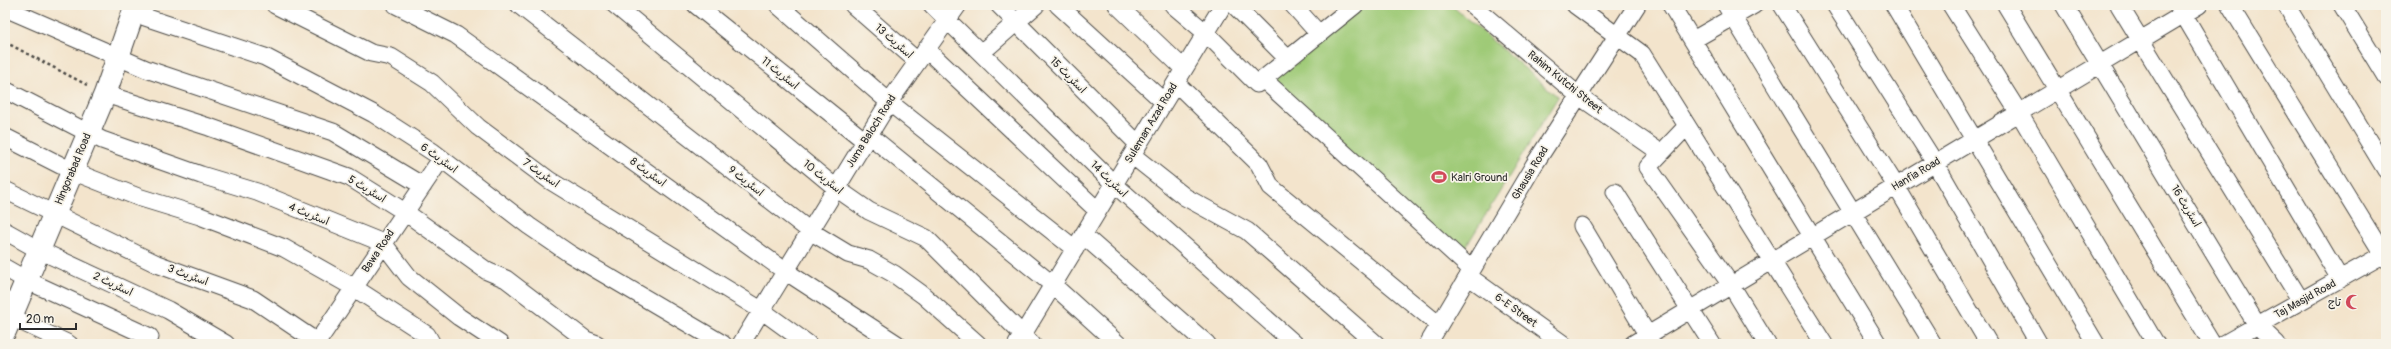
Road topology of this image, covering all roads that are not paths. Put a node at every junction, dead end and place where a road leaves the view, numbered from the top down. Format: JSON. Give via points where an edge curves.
{"nodes":[{"id":1,"x":275,"y":5,"type":"edge"},
{"id":2,"x":396,"y":5,"type":"edge"},
{"id":3,"x":519,"y":5,"type":"edge"},
{"id":4,"x":615,"y":5,"type":"edge"},
{"id":5,"x":696,"y":5,"type":"edge"},
{"id":6,"x":778,"y":5,"type":"edge"},
{"id":7,"x":853,"y":5,"type":"edge"},
{"id":8,"x":932,"y":5,"type":"edge"},
{"id":9,"x":958,"y":5,"type":"edge"},
{"id":10,"x":999,"y":5,"type":"edge"},
{"id":11,"x":1036,"y":5,"type":"edge"},
{"id":12,"x":1058,"y":5,"type":"edge"},
{"id":13,"x":1117,"y":5,"type":"edge"},
{"id":14,"x":1173,"y":5,"type":"edge"},
{"id":15,"x":1223,"y":5,"type":"edge"},
{"id":16,"x":1234,"y":5,"type":"edge"},
{"id":17,"x":1293,"y":5,"type":"edge"},
{"id":18,"x":1472,"y":5,"type":"edge"},
{"id":19,"x":1576,"y":5,"type":"edge"},
{"id":20,"x":1637,"y":5,"type":"edge"},
{"id":21,"x":1671,"y":5,"type":"edge"},
{"id":22,"x":1754,"y":5,"type":"edge"},
{"id":23,"x":1782,"y":5,"type":"edge"},
{"id":24,"x":1835,"y":5,"type":"edge"},
{"id":25,"x":1894,"y":5,"type":"edge"},
{"id":26,"x":1951,"y":5,"type":"edge"},
{"id":27,"x":2006,"y":5,"type":"edge"},
{"id":28,"x":2064,"y":5,"type":"edge"},
{"id":29,"x":2119,"y":5,"type":"edge"},
{"id":30,"x":2199,"y":5,"type":"edge"},
{"id":31,"x":2230,"y":5,"type":"edge"},
{"id":32,"x":2286,"y":5,"type":"edge"},
{"id":33,"x":2342,"y":5,"type":"edge"},
{"id":34,"x":5,"y":8,"type":"edge"},
{"id":35,"x":1345,"y":8,"type":"edge"},
{"id":36,"x":135,"y":9,"type":"edge"},
{"id":37,"x":2181,"y":10,"type":"edge"},
{"id":38,"x":1729,"y":11,"type":"edge"},
{"id":39,"x":947,"y":19,"type":"junction"},
{"id":40,"x":1016,"y":23,"type":"junction"},
{"id":41,"x":1206,"y":33,"type":"junction"},
{"id":42,"x":1319,"y":34,"type":"junction"},
{"id":43,"x":1617,"y":36,"type":"junction"},
{"id":44,"x":1693,"y":40,"type":"junction"},
{"id":45,"x":2140,"y":41,"type":"junction"},
{"id":46,"x":981,"y":53,"type":"junction"},
{"id":47,"x":921,"y":55,"type":"junction"},
{"id":48,"x":118,"y":56,"type":"junction"},
{"id":49,"x":1288,"y":59,"type":"junction"},
{"id":50,"x":2100,"y":64,"type":"junction"},
{"id":51,"x":1184,"y":69,"type":"junction"},
{"id":52,"x":2386,"y":77,"type":"edge"},
{"id":53,"x":1264,"y":79,"type":"junction"},
{"id":54,"x":1176,"y":83,"type":"junction"},
{"id":55,"x":2058,"y":89,"type":"junction"},
{"id":56,"x":5,"y":90,"type":"edge"},
{"id":57,"x":105,"y":94,"type":"junction"},
{"id":58,"x":1579,"y":96,"type":"junction"},
{"id":59,"x":889,"y":102,"type":"junction"},
{"id":60,"x":1164,"y":102,"type":"junction"},
{"id":61,"x":2019,"y":113,"type":"junction"},
{"id":62,"x":1687,"y":126,"type":"junction"},
{"id":63,"x":89,"y":132,"type":"junction"},
{"id":64,"x":5,"y":137,"type":"edge"},
{"id":65,"x":867,"y":138,"type":"junction"},
{"id":66,"x":1974,"y":139,"type":"junction"},
{"id":67,"x":1135,"y":150,"type":"junction"},
{"id":68,"x":2381,"y":152,"type":"edge"},
{"id":69,"x":1661,"y":153,"type":"junction"},
{"id":70,"x":441,"y":158,"type":"junction"},
{"id":71,"x":1935,"y":163,"type":"junction"},
{"id":72,"x":2386,"y":170,"type":"edge"},
{"id":73,"x":72,"y":171,"type":"junction"},
{"id":74,"x":1114,"y":184,"type":"junction"},
{"id":75,"x":423,"y":186,"type":"junction"},
{"id":76,"x":1896,"y":186,"type":"junction"},
{"id":77,"x":836,"y":188,"type":"junction"},
{"id":78,"x":5,"y":190,"type":"edge"},
{"id":79,"x":1615,"y":192,"type":"dead end"},
{"id":80,"x":1098,"y":211,"type":"junction"},
{"id":81,"x":405,"y":212,"type":"junction"},
{"id":82,"x":1854,"y":212,"type":"junction"},
{"id":83,"x":54,"y":215,"type":"junction"},
{"id":84,"x":1582,"y":226,"type":"dead end"},
{"id":85,"x":5,"y":231,"type":"edge"},
{"id":86,"x":810,"y":231,"type":"junction"},
{"id":87,"x":1813,"y":236,"type":"junction"},
{"id":88,"x":1079,"y":242,"type":"junction"},
{"id":89,"x":383,"y":243,"type":"junction"},
{"id":90,"x":39,"y":250,"type":"junction"},
{"id":91,"x":2385,"y":255,"type":"edge"},
{"id":92,"x":1773,"y":260,"type":"junction"},
{"id":93,"x":5,"y":268,"type":"edge"},
{"id":94,"x":785,"y":271,"type":"junction"},
{"id":95,"x":1470,"y":273,"type":"junction"},
{"id":96,"x":2340,"y":279,"type":"junction"},
{"id":97,"x":26,"y":280,"type":"junction"},
{"id":98,"x":1053,"y":285,"type":"junction"},
{"id":99,"x":1731,"y":285,"type":"junction"},
{"id":100,"x":353,"y":287,"type":"junction"},
{"id":101,"x":2301,"y":301,"type":"junction"},
{"id":102,"x":1692,"y":309,"type":"junction"},
{"id":103,"x":761,"y":310,"type":"junction"},
{"id":104,"x":7,"y":320,"type":"edge"},
{"id":105,"x":1439,"y":325,"type":"junction"},
{"id":106,"x":2257,"y":325,"type":"junction"},
{"id":107,"x":1024,"y":341,"type":"edge"},
{"id":108,"x":1645,"y":341,"type":"edge"},
{"id":109,"x":493,"y":342,"type":"edge"},
{"id":110,"x":316,"y":343,"type":"edge"},
{"id":111,"x":70,"y":344,"type":"edge"},
{"id":112,"x":146,"y":344,"type":"edge"},
{"id":113,"x":226,"y":344,"type":"edge"},
{"id":114,"x":432,"y":344,"type":"edge"},
{"id":115,"x":597,"y":344,"type":"edge"},
{"id":116,"x":723,"y":344,"type":"edge"},
{"id":117,"x":741,"y":344,"type":"edge"},
{"id":118,"x":808,"y":344,"type":"edge"},
{"id":119,"x":897,"y":344,"type":"edge"},
{"id":120,"x":978,"y":344,"type":"edge"},
{"id":121,"x":1118,"y":344,"type":"edge"},
{"id":122,"x":1207,"y":344,"type":"edge"},
{"id":123,"x":1295,"y":344,"type":"edge"},
{"id":124,"x":1376,"y":344,"type":"edge"},
{"id":125,"x":1428,"y":344,"type":"edge"},
{"id":126,"x":1563,"y":344,"type":"edge"},
{"id":127,"x":1712,"y":344,"type":"edge"},
{"id":128,"x":1767,"y":344,"type":"edge"},
{"id":129,"x":1824,"y":344,"type":"edge"},
{"id":130,"x":1878,"y":344,"type":"edge"},
{"id":131,"x":1933,"y":344,"type":"edge"},
{"id":132,"x":1989,"y":344,"type":"edge"},
{"id":133,"x":2039,"y":344,"type":"edge"},
{"id":134,"x":2096,"y":344,"type":"edge"},
{"id":135,"x":2156,"y":344,"type":"edge"},
{"id":136,"x":2212,"y":344,"type":"edge"},
{"id":137,"x":2224,"y":344,"type":"edge"},
{"id":138,"x":2277,"y":344,"type":"edge"}],
"edges":[{"from":1,"to":103,"type":"street","name":"اسٹریٹ 7","via":[[371,53],[391,57],[432,83],[478,127],[549,180]]},
{"from":2,"to":94,"type":"street","name":"اسٹریٹ 8","via":[[456,35]]},
{"from":3,"to":86,"type":"street","name":"اسٹریٹ 9"},
{"from":4,"to":77,"type":"street","name":"اسٹریٹ 10"},
{"from":5,"to":65,"type":"street","name":"اسٹریٹ 11"},
{"from":6,"to":59,"type":"street"},
{"from":7,"to":47,"type":"street","name":"اسٹریٹ 13"},
{"from":8,"to":39,"type":"street","name":"اسٹریٹ 14"},
{"from":9,"to":39,"type":"street","name":"Juma Baloch Road"},
{"from":10,"to":40,"type":"street","name":"اسٹریٹ 15"},
{"from":11,"to":40,"type":"street"},
{"from":12,"to":60,"type":"street"},
{"from":13,"to":51,"type":"street"},
{"from":14,"to":41,"type":"street"},
{"from":15,"to":41,"type":"street","name":"Suleman Azad Road"},
{"from":16,"to":49,"type":"street"},
{"from":17,"to":42,"type":"street"},
{"from":18,"to":58,"type":"street","name":"Rahim Kutchi Street"},
{"from":19,"to":43,"type":"street"},
{"from":20,"to":43,"type":"street","name":"Ghausia Road"},
{"from":21,"to":44,"type":"street"},
{"from":22,"to":38,"type":"street"},
{"from":23,"to":76,"type":"street"},
{"from":24,"to":71,"type":"street"},
{"from":25,"to":66,"type":"street"},
{"from":26,"to":61,"type":"street"},
{"from":27,"to":55,"type":"street"},
{"from":28,"to":50,"type":"street","name":"اسٹریٹ 16"},
{"from":29,"to":45,"type":"street"},
{"from":30,"to":37,"type":"street","name":"Hanfia Road"},
{"from":31,"to":91,"type":"street"},
{"from":32,"to":68,"type":"street"},
{"from":33,"to":52,"type":"street"},
{"from":34,"to":48,"type":"street"},
{"from":35,"to":42,"type":"street"},
{"from":36,"to":48,"type":"street","name":"Hingorabad Road"},
{"from":36,"to":70,"type":"street","name":"اسٹریٹ 6","via":[[265,57],[374,114]]},
{"from":37,"to":45,"type":"street","name":"Hanfia Road"},
{"from":37,"to":96,"type":"street"},
{"from":38,"to":44,"type":"street"},
{"from":38,"to":82,"type":"street"},
{"from":39,"to":46,"type":"street","name":"اسٹریٹ 14"},
{"from":39,"to":47,"type":"street","name":"Juma Baloch Road"},
{"from":40,"to":46,"type":"street"},
{"from":40,"to":67,"type":"street","name":"اسٹریٹ 15"},
{"from":41,"to":51,"type":"street","name":"Suleman Azad Road"},
{"from":41,"to":53,"type":"street","via":[[1258,84]]},
{"from":42,"to":49,"type":"street"},
{"from":43,"to":58,"type":"street","name":"Ghausia Road"},
{"from":43,"to":62,"type":"street","via":[[1642,54]]},
{"from":44,"to":87,"type":"street"},
{"from":45,"to":50,"type":"street","name":"Hanfia Road"},
{"from":45,"to":101,"type":"street"},
{"from":46,"to":74,"type":"street","name":"اسٹریٹ 14"},
{"from":47,"to":59,"type":"street","name":"Juma Baloch Road"},
{"from":47,"to":80,"type":"street","name":"اسٹریٹ 13"},
{"from":48,"to":57,"type":"street","name":"Hingorabad Road"},
{"from":48,"to":75,"type":"street","via":[[146,69],[333,132]]},
{"from":49,"to":53,"type":"street"},
{"from":50,"to":55,"type":"street","name":"Hanfia Road"},
{"from":50,"to":106,"type":"street","name":"اسٹریٹ 16"},
{"from":51,"to":54,"type":"street","name":"Suleman Azad Road"},
{"from":53,"to":95,"type":"street","name":"6-E Street"},
{"from":54,"to":60,"type":"street","name":"Suleman Azad Road"},
{"from":54,"to":105,"type":"street","via":[[1259,164],[1271,187]]},
{"from":55,"to":61,"type":"street","name":"Hanfia Road"},
{"from":55,"to":136,"type":"street"},
{"from":56,"to":63,"type":"street","name":"اسٹریٹ 4"},
{"from":57,"to":63,"type":"street","name":"Hingorabad Road"},
{"from":57,"to":81,"type":"street","name":"اسٹریٹ 5","via":[[209,127],[349,178]]},
{"from":58,"to":69,"type":"street","name":"Rahim Kutchi Street"},
{"from":58,"to":95,"type":"street","name":"Ghausia Road","via":[[1534,165]]},
{"from":59,"to":65,"type":"street","name":"Juma Baloch Road"},
{"from":59,"to":88,"type":"street"},
{"from":60,"to":67,"type":"street","name":"Suleman Azad Road"},
{"from":61,"to":66,"type":"street","name":"Hanfia Road"},
{"from":61,"to":135,"type":"street"},
{"from":62,"to":69,"type":"street"},
{"from":62,"to":92,"type":"street"},
{"from":63,"to":73,"type":"street","name":"Hingorabad Road"},
{"from":63,"to":89,"type":"street","name":"اسٹریٹ 4","via":[[109,142],[257,192]]},
{"from":64,"to":73,"type":"street"},
{"from":65,"to":77,"type":"street","name":"Juma Baloch Road"},
{"from":65,"to":98,"type":"street","name":"اسٹریٹ 11"},
{"from":66,"to":71,"type":"street","name":"Hanfia Road"},
{"from":66,"to":134,"type":"street"},
{"from":67,"to":74,"type":"street","name":"Suleman Azad Road"},
{"from":67,"to":124,"type":"street","name":"اسٹریٹ 15","via":[[1185,197],[1247,230]]},
{"from":68,"to":72,"type":"street"},
{"from":69,"to":99,"type":"street","via":[[1648,167]]},
{"from":70,"to":75,"type":"street","name":"Bawa Road"},
{"from":70,"to":116,"type":"street","name":"اسٹریٹ 6","via":[[529,226],[570,254]]},
{"from":71,"to":76,"type":"street","name":"Hanfia Road"},
{"from":71,"to":133,"type":"street"},
{"from":73,"to":83,"type":"street","name":"Hingorabad Road"},
{"from":73,"to":100,"type":"street","via":[[284,248]]},
{"from":74,"to":80,"type":"street","name":"Suleman Azad Road"},
{"from":74,"to":123,"type":"street","name":"اسٹریٹ 14"},
{"from":75,"to":81,"type":"street","name":"Bawa Road"},
{"from":76,"to":82,"type":"street","name":"Hanfia Road"},
{"from":76,"to":132,"type":"street"},
{"from":77,"to":86,"type":"street","name":"Juma Baloch Road"},
{"from":77,"to":107,"type":"street","name":"اسٹریٹ 10","via":[[869,211],[926,238]]},
{"from":78,"to":83,"type":"street","name":"اسٹریٹ 3"},
{"from":79,"to":102,"type":"street"},
{"from":80,"to":88,"type":"street","name":"Suleman Azad Road"},
{"from":81,"to":89,"type":"street","name":"Bawa Road"},
{"from":81,"to":115,"type":"street","name":"اسٹریٹ 5","via":[[487,271],[506,279],[586,340]]},
{"from":82,"to":87,"type":"street","name":"Hanfia Road"},
{"from":82,"to":131,"type":"street"},
{"from":83,"to":90,"type":"street","name":"Hingorabad Road"},
{"from":83,"to":110,"type":"street","name":"اسٹریٹ 3","via":[[157,264],[253,299]]},
{"from":84,"to":108,"type":"street"},
{"from":85,"to":90,"type":"street","name":"اسٹریٹ 2"},
{"from":86,"to":94,"type":"street","name":"Juma Baloch Road"},
{"from":86,"to":120,"type":"street","name":"اسٹریٹ 9","via":[[848,254],[870,260],[894,274],[923,295]]},
{"from":87,"to":92,"type":"street","name":"Hanfia Road"},
{"from":87,"to":130,"type":"street"},
{"from":88,"to":98,"type":"street","name":"Suleman Azad Road"},
{"from":88,"to":122,"type":"street"},
{"from":89,"to":100,"type":"street","name":"Bawa Road"},
{"from":89,"to":109,"type":"street","via":[[409,277]]},
{"from":90,"to":97,"type":"street","name":"Hingorabad Road"},
{"from":90,"to":113,"type":"street","name":"اسٹریٹ 2","via":[[168,310]]},
{"from":91,"to":96,"type":"street","name":"Taj Masjid Road"},
{"from":92,"to":99,"type":"street","name":"Hanfia Road"},
{"from":92,"to":129,"type":"street"},
{"from":93,"to":97,"type":"street"},
{"from":94,"to":103,"type":"street","name":"Juma Baloch Road"},
{"from":94,"to":119,"type":"street","name":"اسٹریٹ 8"},
{"from":95,"to":105,"type":"street","name":"Ghausia Road"},
{"from":95,"to":126,"type":"street","name":"6-E Street"},
{"from":96,"to":101,"type":"street","name":"Taj Masjid Road"},
{"from":97,"to":104,"type":"street","name":"Hingorabad Road"},
{"from":97,"to":112,"type":"street","via":[[150,337]]},
{"from":98,"to":107,"type":"street","name":"Suleman Azad Road"},
{"from":98,"to":121,"type":"street","name":"اسٹریٹ 11"},
{"from":99,"to":102,"type":"street","name":"Hanfia Road"},
{"from":99,"to":128,"type":"street"},
{"from":100,"to":110,"type":"street","name":"Bawa Road"},
{"from":100,"to":114,"type":"street","via":[[427,335]]},
{"from":101,"to":106,"type":"street","name":"Taj Masjid Road"},
{"from":102,"to":108,"type":"street","name":"Hanfia Road"},
{"from":102,"to":127,"type":"street"},
{"from":103,"to":117,"type":"street","name":"Juma Baloch Road"},
{"from":103,"to":118,"type":"street","name":"اسٹریٹ 7"},
{"from":104,"to":111,"type":"street"},
{"from":105,"to":125,"type":"street","name":"Ghausia Road"},
{"from":106,"to":137,"type":"street","name":"Taj Masjid Road"},
{"from":106,"to":138,"type":"street","name":"اسٹریٹ 16"}]}
